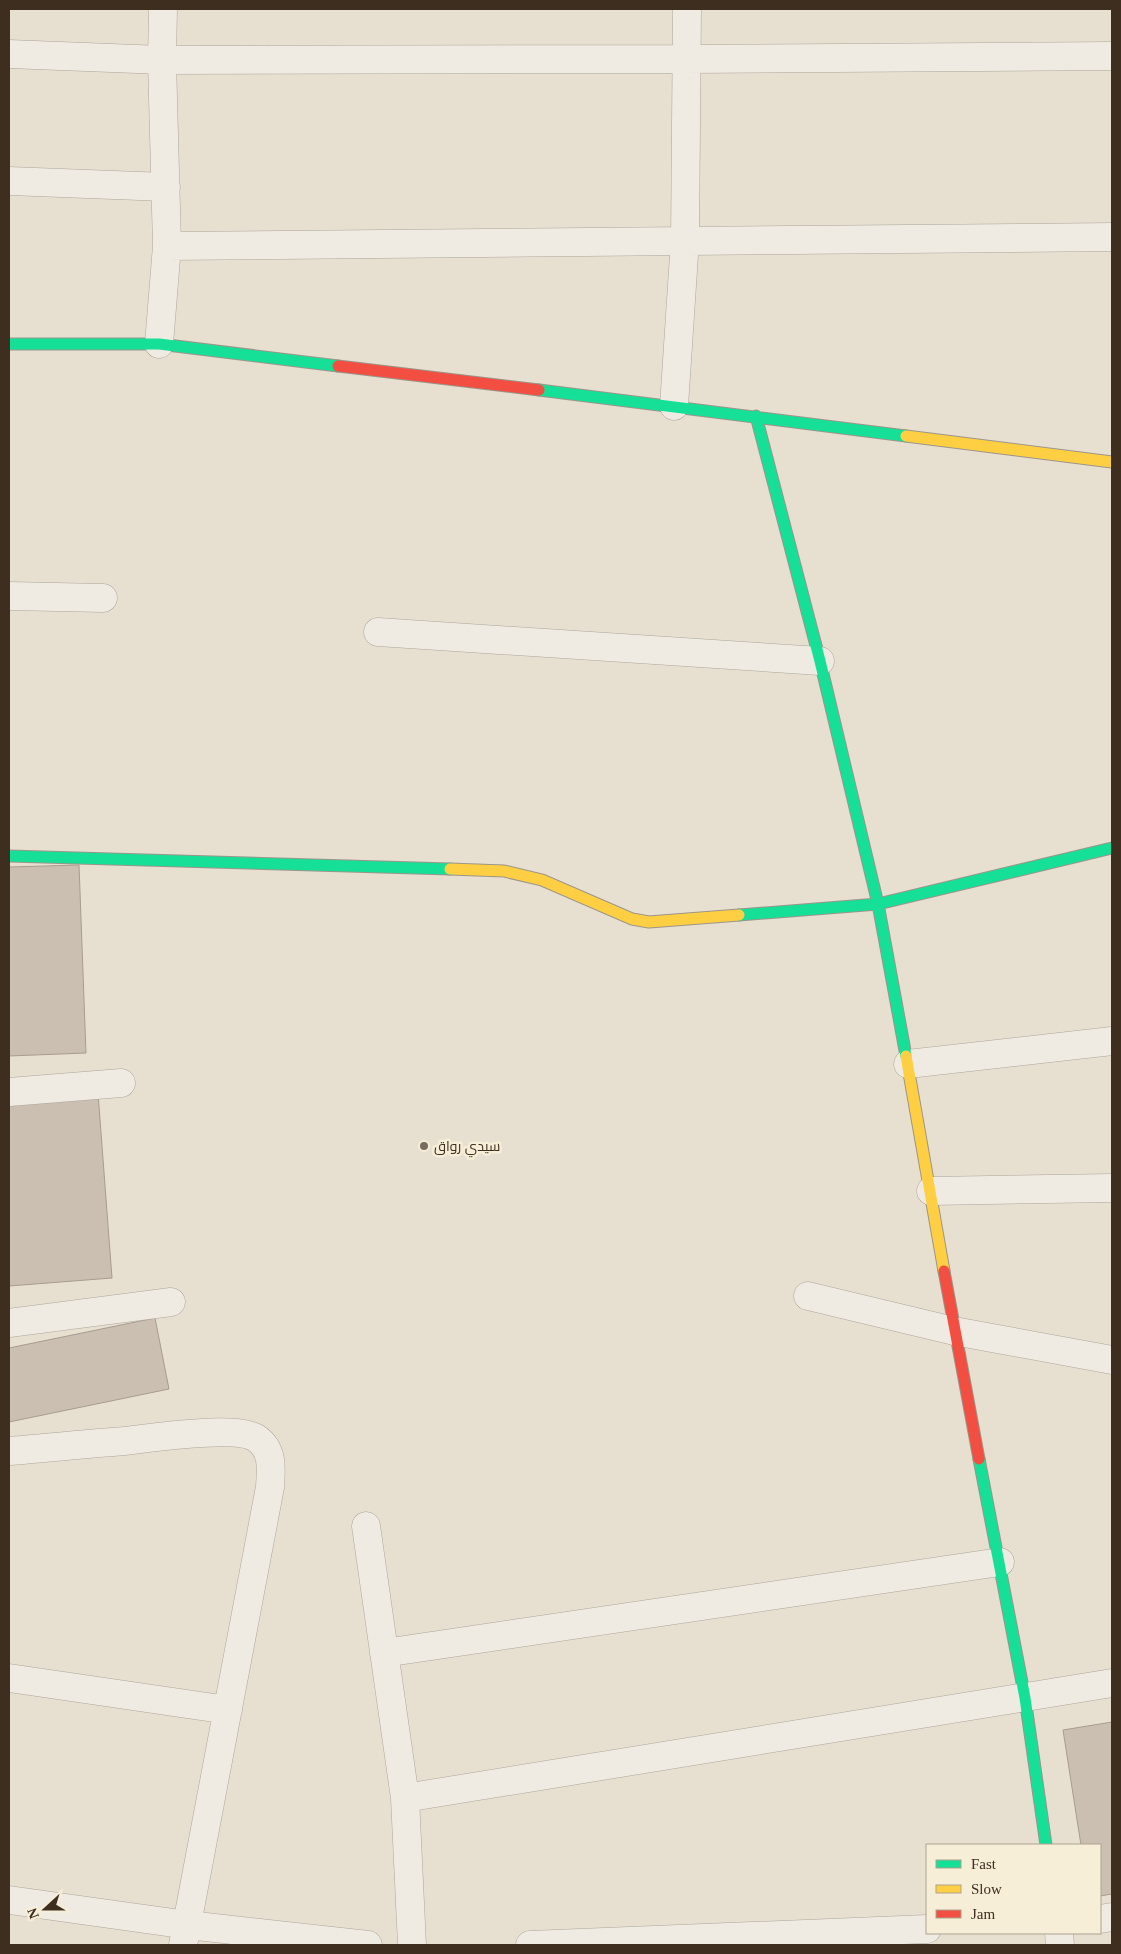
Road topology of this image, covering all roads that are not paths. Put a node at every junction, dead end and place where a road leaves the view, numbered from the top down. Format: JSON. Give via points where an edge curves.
{"nodes":[{"id":1,"x":163,"y":9,"type":"edge"},
{"id":2,"x":687,"y":9,"type":"edge"},
{"id":3,"x":9,"y":54,"type":"edge"},
{"id":4,"x":1112,"y":56,"type":"edge"},
{"id":5,"x":687,"y":59,"type":"junction"},
{"id":6,"x":162,"y":60,"type":"junction"},
{"id":7,"x":9,"y":181,"type":"edge"},
{"id":8,"x":166,"y":187,"type":"junction"},
{"id":9,"x":1112,"y":237,"type":"edge"},
{"id":10,"x":685,"y":240,"type":"junction"},
{"id":11,"x":167,"y":246,"type":"junction"},
{"id":12,"x":9,"y":344,"type":"edge"},
{"id":13,"x":159,"y":344,"type":"junction"},
{"id":14,"x":674,"y":406,"type":"junction"},
{"id":15,"x":756,"y":416,"type":"junction"},
{"id":16,"x":1112,"y":462,"type":"edge"},
{"id":17,"x":9,"y":596,"type":"edge"},
{"id":18,"x":103,"y":598,"type":"dead end"},
{"id":19,"x":378,"y":632,"type":"dead end"},
{"id":20,"x":820,"y":661,"type":"junction"},
{"id":21,"x":1112,"y":848,"type":"edge"},
{"id":22,"x":9,"y":856,"type":"edge"},
{"id":23,"x":878,"y":904,"type":"junction"},
{"id":24,"x":1112,"y":1042,"type":"edge"},
{"id":25,"x":908,"y":1064,"type":"junction"},
{"id":26,"x":121,"y":1083,"type":"dead end"},
{"id":27,"x":9,"y":1092,"type":"edge"},
{"id":28,"x":1112,"y":1188,"type":"edge"},
{"id":29,"x":931,"y":1191,"type":"junction"},
{"id":30,"x":808,"y":1296,"type":"dead end"},
{"id":31,"x":171,"y":1302,"type":"dead end"},
{"id":32,"x":9,"y":1323,"type":"edge"},
{"id":33,"x":954,"y":1331,"type":"junction"},
{"id":34,"x":1112,"y":1360,"type":"edge"},
{"id":35,"x":9,"y":1451,"type":"edge"},
{"id":36,"x":366,"y":1526,"type":"dead end"},
{"id":37,"x":1000,"y":1562,"type":"junction"},
{"id":38,"x":384,"y":1653,"type":"junction"},
{"id":39,"x":9,"y":1678,"type":"edge"},
{"id":40,"x":1112,"y":1683,"type":"edge"},
{"id":41,"x":1025,"y":1698,"type":"junction"},
{"id":42,"x":228,"y":1710,"type":"junction"},
{"id":43,"x":404,"y":1798,"type":"junction"},
{"id":44,"x":1046,"y":1844,"type":"edge"},
{"id":45,"x":9,"y":1900,"type":"edge"},
{"id":46,"x":926,"y":1929,"type":"edge"},
{"id":47,"x":185,"y":1935,"type":"edge"},
{"id":48,"x":368,"y":1945,"type":"edge"},
{"id":49,"x":412,"y":1945,"type":"edge"},
{"id":50,"x":530,"y":1945,"type":"edge"}],
"edges":[{"from":1,"to":6,"type":"street"},
{"from":2,"to":5,"type":"street"},
{"from":3,"to":6,"type":"street"},
{"from":4,"to":5,"type":"street"},
{"from":5,"to":6,"type":"street"},
{"from":5,"to":10,"type":"street"},
{"from":6,"to":8,"type":"street"},
{"from":7,"to":8,"type":"street"},
{"from":8,"to":11,"type":"street"},
{"from":9,"to":10,"type":"street"},
{"from":10,"to":11,"type":"street"},
{"from":10,"to":14,"type":"street"},
{"from":11,"to":13,"type":"street"},
{"from":12,"to":13,"type":"street"},
{"from":13,"to":14,"type":"street"},
{"from":14,"to":15,"type":"street"},
{"from":15,"to":16,"type":"street"},
{"from":15,"to":20,"type":"street"},
{"from":17,"to":18,"type":"street"},
{"from":19,"to":20,"type":"street"},
{"from":20,"to":23,"type":"street"},
{"from":21,"to":23,"type":"street"},
{"from":22,"to":23,"type":"street","via":[[504,871],[542,880],[632,919],[649,922]]},
{"from":23,"to":25,"type":"street"},
{"from":24,"to":25,"type":"street"},
{"from":25,"to":29,"type":"street"},
{"from":26,"to":27,"type":"street"},
{"from":28,"to":29,"type":"street"},
{"from":29,"to":33,"type":"street"},
{"from":30,"to":33,"type":"street"},
{"from":31,"to":32,"type":"street"},
{"from":33,"to":34,"type":"street"},
{"from":33,"to":37,"type":"street"},
{"from":35,"to":42,"type":"street","via":[[210,1433],[249,1434],[267,1449],[271,1462],[270,1487]]},
{"from":36,"to":38,"type":"street"},
{"from":37,"to":38,"type":"street"},
{"from":37,"to":41,"type":"street"},
{"from":38,"to":43,"type":"street"},
{"from":39,"to":42,"type":"street"},
{"from":40,"to":41,"type":"street"},
{"from":41,"to":43,"type":"street"},
{"from":41,"to":44,"type":"street"},
{"from":42,"to":47,"type":"street"},
{"from":43,"to":49,"type":"street"},
{"from":45,"to":47,"type":"street"},
{"from":46,"to":50,"type":"street"},
{"from":47,"to":48,"type":"street"}]}
